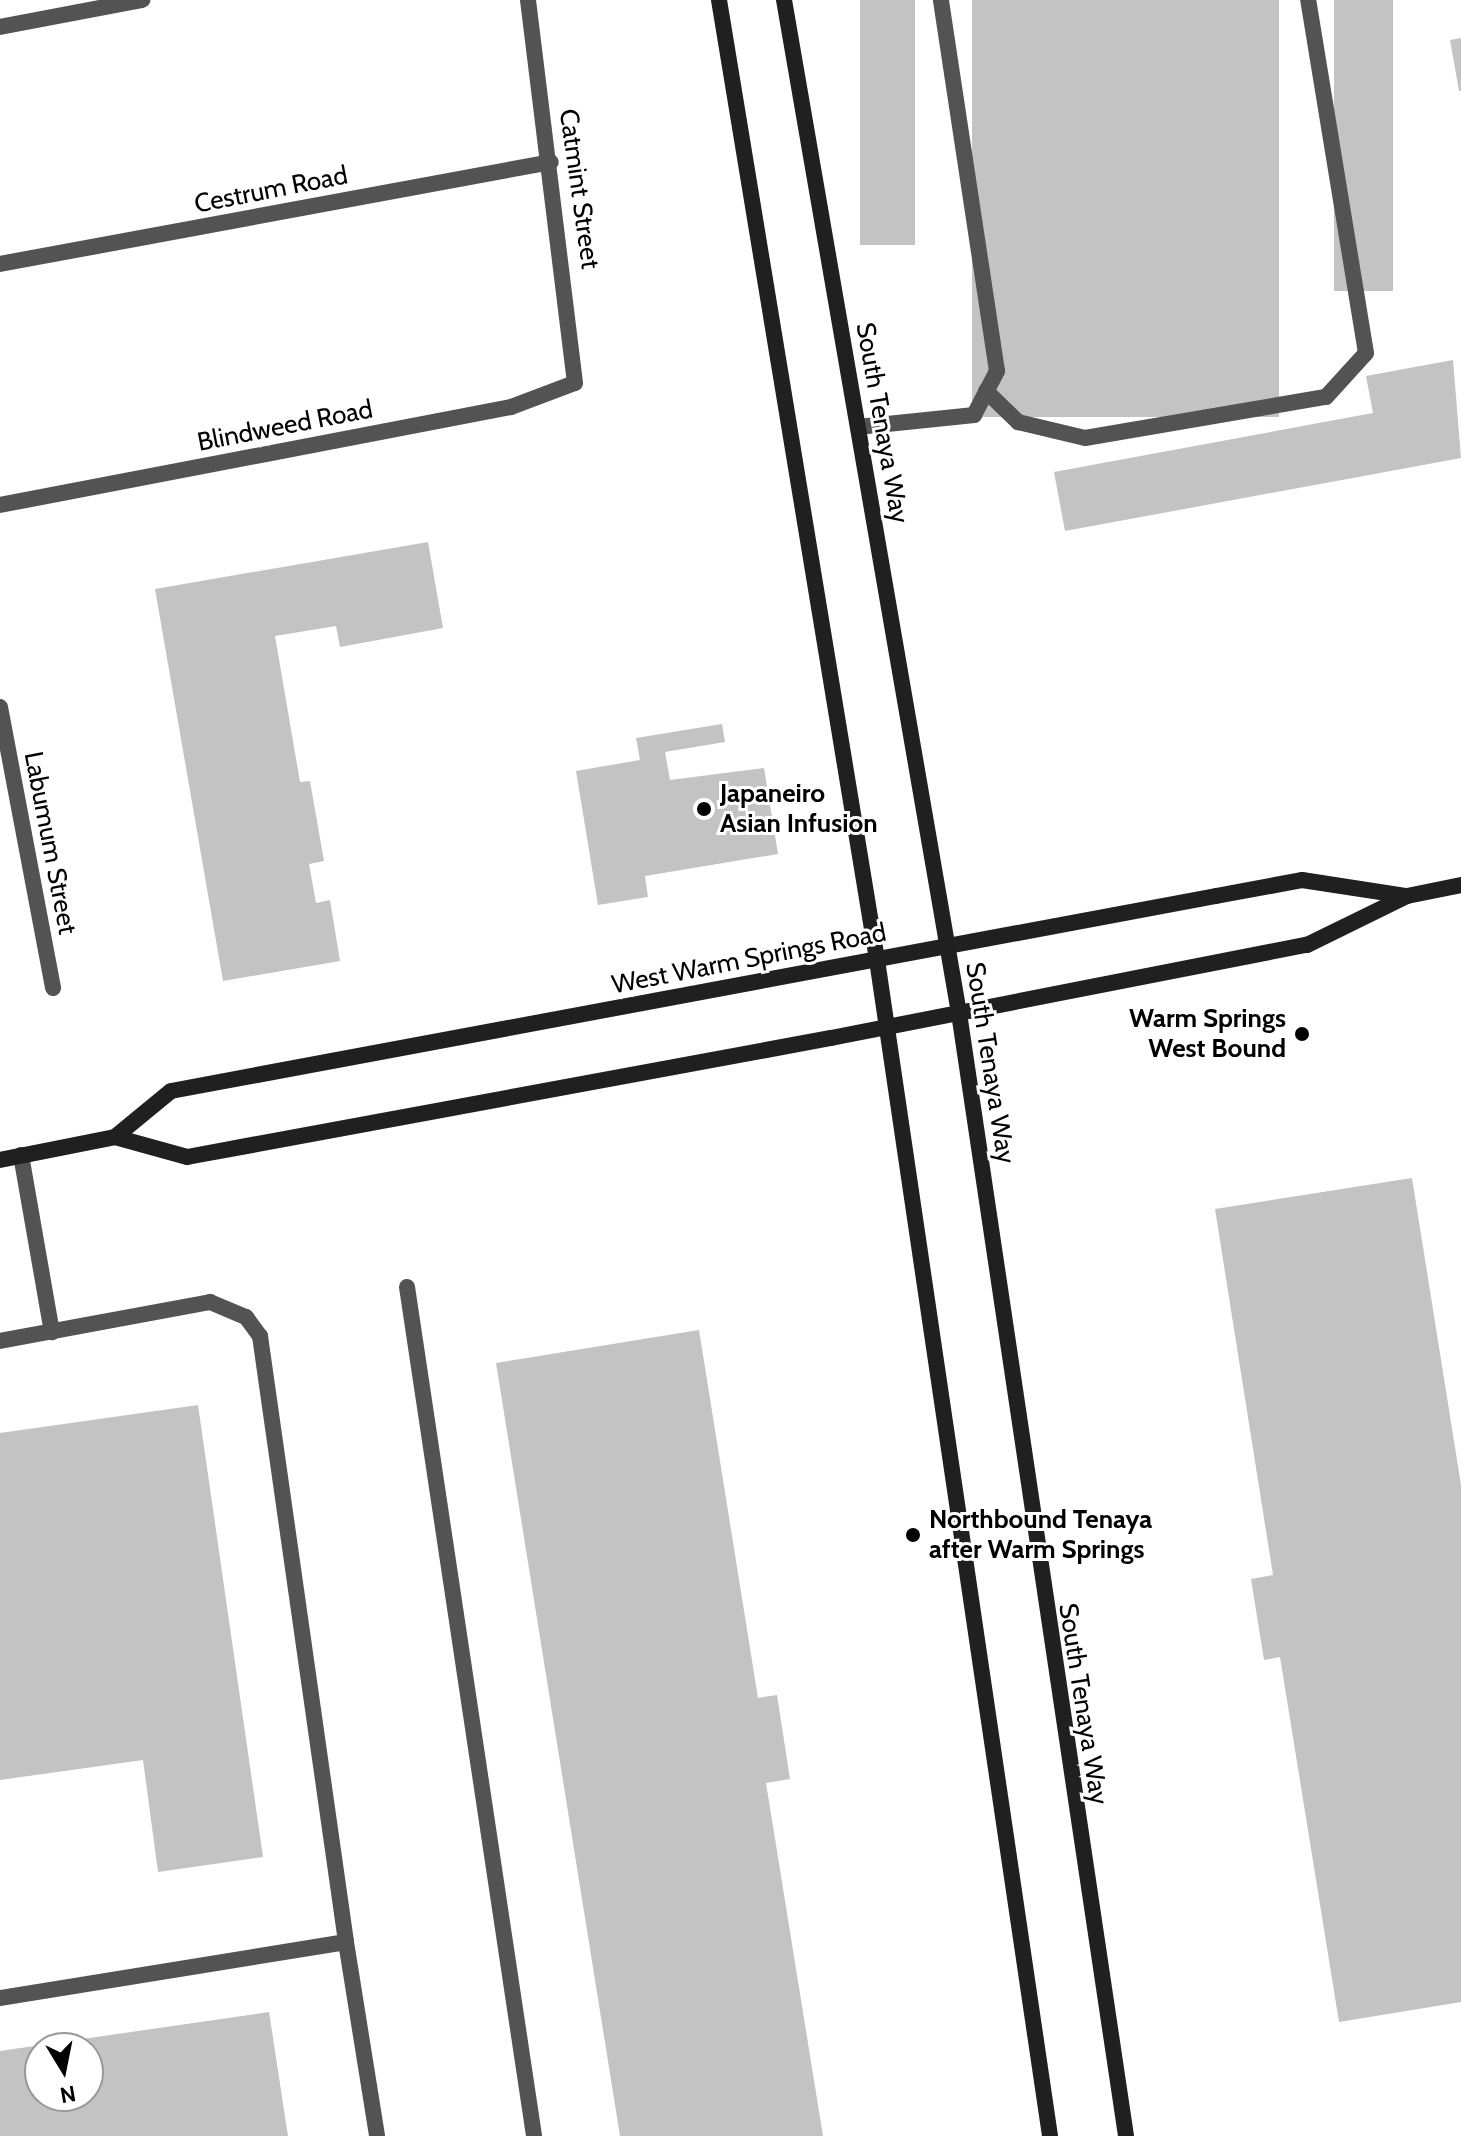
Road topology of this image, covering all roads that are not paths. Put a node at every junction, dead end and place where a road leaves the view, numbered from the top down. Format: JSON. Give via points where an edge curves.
{"nodes":[{"id":1,"x":142,"y":0,"type":"edge"},
{"id":2,"x":528,"y":0,"type":"edge"},
{"id":3,"x":719,"y":0,"type":"edge"},
{"id":4,"x":784,"y":0,"type":"edge"},
{"id":5,"x":941,"y":0,"type":"edge"},
{"id":6,"x":1308,"y":0,"type":"edge"},
{"id":7,"x":0,"y":27,"type":"edge"},
{"id":8,"x":551,"y":162,"type":"junction"},
{"id":9,"x":0,"y":264,"type":"edge"},
{"id":10,"x":575,"y":383,"type":"joint"},
{"id":11,"x":986,"y":391,"type":"junction"},
{"id":12,"x":858,"y":427,"type":"junction"},
{"id":13,"x":0,"y":505,"type":"edge"},
{"id":14,"x":0,"y":707,"type":"edge"},
{"id":15,"x":4,"y":754,"type":"edge"},
{"id":16,"x":1461,"y":885,"type":"edge"},
{"id":17,"x":1407,"y":896,"type":"junction"},
{"id":18,"x":948,"y":946,"type":"junction"},
{"id":19,"x":877,"y":960,"type":"junction"},
{"id":20,"x":53,"y":988,"type":"dead end"},
{"id":21,"x":959,"y":1013,"type":"junction"},
{"id":22,"x":886,"y":1027,"type":"junction"},
{"id":23,"x":115,"y":1137,"type":"junction"},
{"id":24,"x":21,"y":1155,"type":"junction"},
{"id":25,"x":0,"y":1160,"type":"edge"},
{"id":26,"x":407,"y":1287,"type":"dead end"},
{"id":27,"x":52,"y":1332,"type":"junction"},
{"id":28,"x":0,"y":1341,"type":"edge"},
{"id":29,"x":346,"y":1942,"type":"junction"},
{"id":30,"x":0,"y":1998,"type":"edge"},
{"id":31,"x":377,"y":2136,"type":"edge"},
{"id":32,"x":534,"y":2136,"type":"edge"},
{"id":33,"x":1050,"y":2136,"type":"edge"},
{"id":34,"x":1126,"y":2136,"type":"edge"}],
"edges":[{"from":1,"to":7,"type":"street"},
{"from":2,"to":8,"type":"street","name":"Catmint Street"},
{"from":3,"to":19,"type":"street"},
{"from":4,"to":12,"type":"street","name":"South Tenaya Way"},
{"from":5,"to":11,"type":"street","via":[[983,249],[997,371]]},
{"from":6,"to":11,"type":"street","via":[[1366,353],[1326,397],[1085,438],[1018,422]]},
{"from":8,"to":9,"type":"street","name":"Cestrum Road"},
{"from":8,"to":10,"type":"street","name":"Catmint Street"},
{"from":10,"to":13,"type":"street","name":"Blindweed Road","via":[[511,407]]},
{"from":11,"to":12,"type":"street","via":[[974,415]]},
{"from":12,"to":18,"type":"street","name":"South Tenaya Way"},
{"from":14,"to":15,"type":"street","name":"Labumum Street"},
{"from":15,"to":20,"type":"street","name":"Labumum Street"},
{"from":16,"to":17,"type":"street","name":"West Warm Springs Road"},
{"from":17,"to":18,"type":"street","name":"West Warm Springs Road","via":[[1302,880]]},
{"from":17,"to":21,"type":"street","name":"West Warm Springs Road","via":[[1307,945]]},
{"from":18,"to":19,"type":"street","name":"West Warm Springs Road"},
{"from":18,"to":21,"type":"street","name":"South Tenaya Way"},
{"from":19,"to":22,"type":"street"},
{"from":19,"to":23,"type":"street","name":"West Warm Springs Road","via":[[171,1091]]},
{"from":21,"to":22,"type":"street","name":"West Warm Springs Road"},
{"from":21,"to":34,"type":"street","name":"South Tenaya Way"},
{"from":22,"to":23,"type":"street","name":"West Warm Springs Road","via":[[187,1157]]},
{"from":22,"to":33,"type":"street"},
{"from":23,"to":24,"type":"street","name":"West Warm Springs Road"},
{"from":24,"to":25,"type":"street","name":"West Warm Springs Road"},
{"from":24,"to":27,"type":"street"},
{"from":26,"to":32,"type":"street"},
{"from":27,"to":28,"type":"street"},
{"from":27,"to":29,"type":"street","via":[[210,1302],[246,1317],[260,1336]]},
{"from":29,"to":30,"type":"street"},
{"from":29,"to":31,"type":"street"}]}
